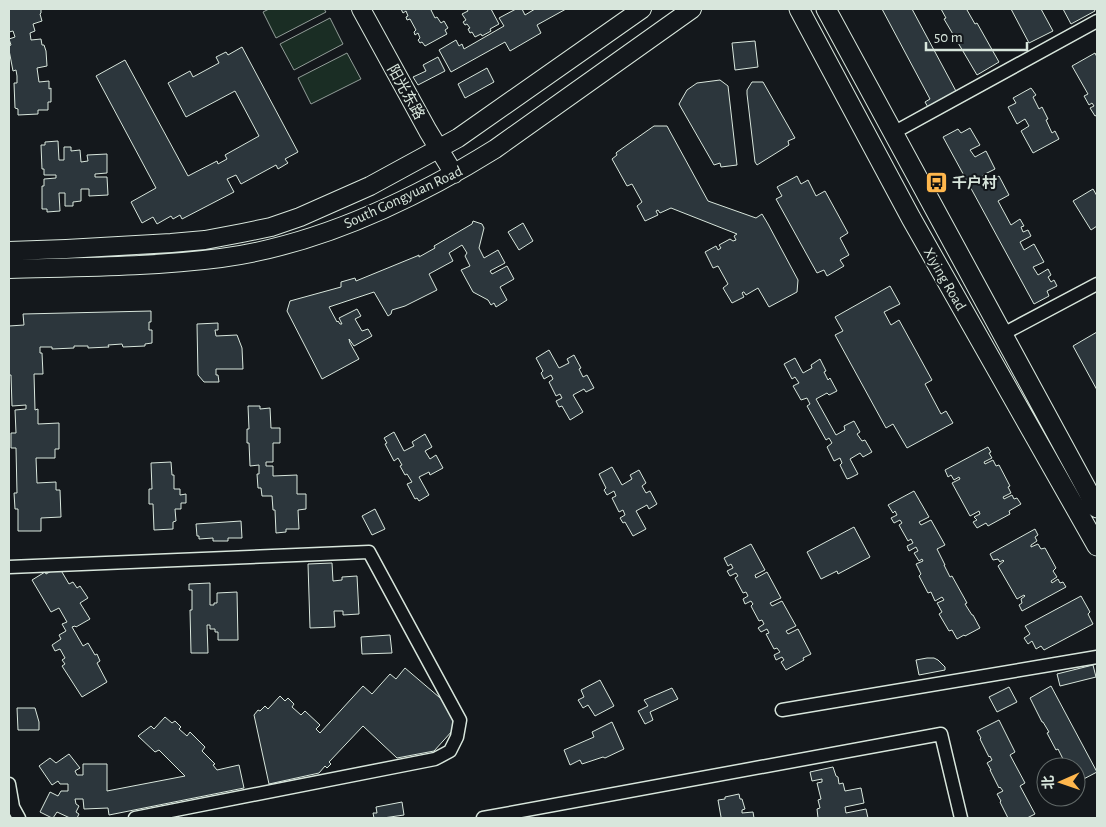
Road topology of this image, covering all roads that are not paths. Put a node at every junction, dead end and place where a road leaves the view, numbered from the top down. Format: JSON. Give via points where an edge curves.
{"nodes":[{"id":1,"x":361,"y":9,"type":"edge"},
{"id":2,"x":642,"y":9,"type":"edge"},
{"id":3,"x":692,"y":9,"type":"edge"},
{"id":4,"x":799,"y":9,"type":"edge"},
{"id":5,"x":826,"y":9,"type":"edge"},
{"id":6,"x":1097,"y":21,"type":"edge"},
{"id":7,"x":893,"y":133,"type":"junction"},
{"id":8,"x":438,"y":148,"type":"junction"},
{"id":9,"x":454,"y":174,"type":"junction"},
{"id":10,"x":9,"y":251,"type":"edge"},
{"id":11,"x":9,"y":270,"type":"edge"},
{"id":12,"x":1097,"y":284,"type":"edge"},
{"id":13,"x":1003,"y":334,"type":"junction"},
{"id":14,"x":1097,"y":508,"type":"edge"},
{"id":15,"x":1097,"y":546,"type":"edge"},
{"id":16,"x":9,"y":567,"type":"edge"},
{"id":17,"x":1097,"y":657,"type":"edge"},
{"id":18,"x":782,"y":710,"type":"dead end"},
{"id":19,"x":9,"y":784,"type":"edge"},
{"id":20,"x":19,"y":818,"type":"edge"},
{"id":21,"x":135,"y":818,"type":"edge"},
{"id":22,"x":483,"y":818,"type":"edge"},
{"id":23,"x":961,"y":818,"type":"edge"}],
"edges":[{"from":1,"to":8,"type":"main road","name":"阳光东路"},
{"from":2,"to":8,"type":"main road","name":"South Gongyuan Road","via":[[458,138]]},
{"from":3,"to":9,"type":"main road","name":"South Gongyuan Road","via":[[495,149]]},
{"from":4,"to":15,"type":"main road","name":"Xiying Road","via":[[911,218]]},
{"from":5,"to":7,"type":"main road","name":"Xiying Road"},
{"from":6,"to":7,"type":"street"},
{"from":7,"to":13,"type":"main road","name":"Xiying Road"},
{"from":8,"to":9,"type":"main road","name":"阳光东路"},
{"from":8,"to":10,"type":"main road","name":"South Gongyuan Road","via":[[370,186],[270,227],[171,243]]},
{"from":9,"to":11,"type":"main road","name":"South Gongyuan Road","via":[[354,222],[247,253],[157,264]]},
{"from":12,"to":13,"type":"street"},
{"from":13,"to":14,"type":"main road","name":"Xiying Road"},
{"from":16,"to":21,"type":"street","via":[[369,552],[460,720],[457,738],[450,751],[435,759]]},
{"from":17,"to":18,"type":"street"},
{"from":19,"to":20,"type":"street","via":[[13,807]]},
{"from":22,"to":23,"type":"street","via":[[941,734]]}]}
